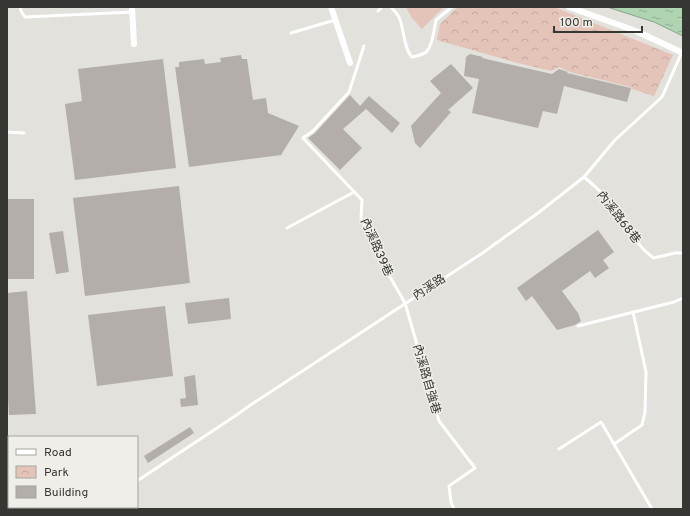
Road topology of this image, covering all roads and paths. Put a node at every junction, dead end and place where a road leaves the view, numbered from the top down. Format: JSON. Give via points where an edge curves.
{"nodes":[{"id":1,"x":20,"y":7,"type":"edge"},
{"id":2,"x":331,"y":7,"type":"edge"},
{"id":3,"x":382,"y":7,"type":"edge"},
{"id":4,"x":391,"y":7,"type":"edge"},
{"id":5,"x":452,"y":7,"type":"edge"},
{"id":6,"x":569,"y":7,"type":"edge"},
{"id":7,"x":132,"y":10,"type":"edge"},
{"id":8,"x":378,"y":11,"type":"dead end"},
{"id":9,"x":335,"y":20,"type":"junction"},
{"id":10,"x":292,"y":33,"type":"dead end"},
{"id":11,"x":134,"y":44,"type":"dead end"},
{"id":12,"x":364,"y":46,"type":"dead end"},
{"id":13,"x":683,"y":53,"type":"edge"},
{"id":14,"x":350,"y":63,"type":"dead end"},
{"id":15,"x":7,"y":132,"type":"edge"},
{"id":16,"x":24,"y":133,"type":"dead end"},
{"id":17,"x":584,"y":177,"type":"junction"},
{"id":18,"x":354,"y":192,"type":"junction"},
{"id":19,"x":287,"y":228,"type":"dead end"},
{"id":20,"x":683,"y":253,"type":"edge"},
{"id":21,"x":683,"y":298,"type":"edge"},
{"id":22,"x":405,"y":303,"type":"junction"},
{"id":23,"x":632,"y":312,"type":"junction"},
{"id":24,"x":578,"y":326,"type":"dead end"},
{"id":25,"x":614,"y":444,"type":"junction"},
{"id":26,"x":559,"y":449,"type":"dead end"},
{"id":27,"x":138,"y":480,"type":"edge"},
{"id":28,"x":454,"y":509,"type":"edge"},
{"id":29,"x":652,"y":509,"type":"edge"}],
"edges":[{"from":1,"to":7,"type":"lane","via":[[25,17]]},
{"from":2,"to":9,"type":"street"},
{"from":3,"to":8,"type":"lane"},
{"from":4,"to":5,"type":"lane","via":[[399,17],[412,57],[424,54],[428,50],[436,20]]},
{"from":6,"to":13,"type":"street"},
{"from":7,"to":11,"type":"street"},
{"from":9,"to":10,"type":"lane"},
{"from":9,"to":14,"type":"street"},
{"from":12,"to":18,"type":"lane","name":"內溪路39巷","via":[[349,92],[313,131],[303,138]]},
{"from":13,"to":17,"type":"lane","name":"內溪路","via":[[662,97],[615,140]]},
{"from":15,"to":16,"type":"lane"},
{"from":17,"to":20,"type":"lane","name":"內溪路68巷","via":[[602,192],[617,210],[648,254],[654,258]]},
{"from":17,"to":22,"type":"lane","name":"內溪路","via":[[484,252]]},
{"from":18,"to":19,"type":"lane"},
{"from":18,"to":22,"type":"lane","name":"內溪路39巷","via":[[362,200],[361,218],[377,254]]},
{"from":21,"to":23,"type":"lane"},
{"from":22,"to":27,"type":"lane","name":"內溪路"},
{"from":22,"to":28,"type":"lane","name":"內溪路自強巷","via":[[439,420],[475,468],[449,486]]},
{"from":23,"to":24,"type":"lane"},
{"from":23,"to":25,"type":"lane","via":[[646,372],[645,412],[642,425]]},
{"from":25,"to":26,"type":"lane","via":[[602,422]]},
{"from":25,"to":29,"type":"lane"}]}
